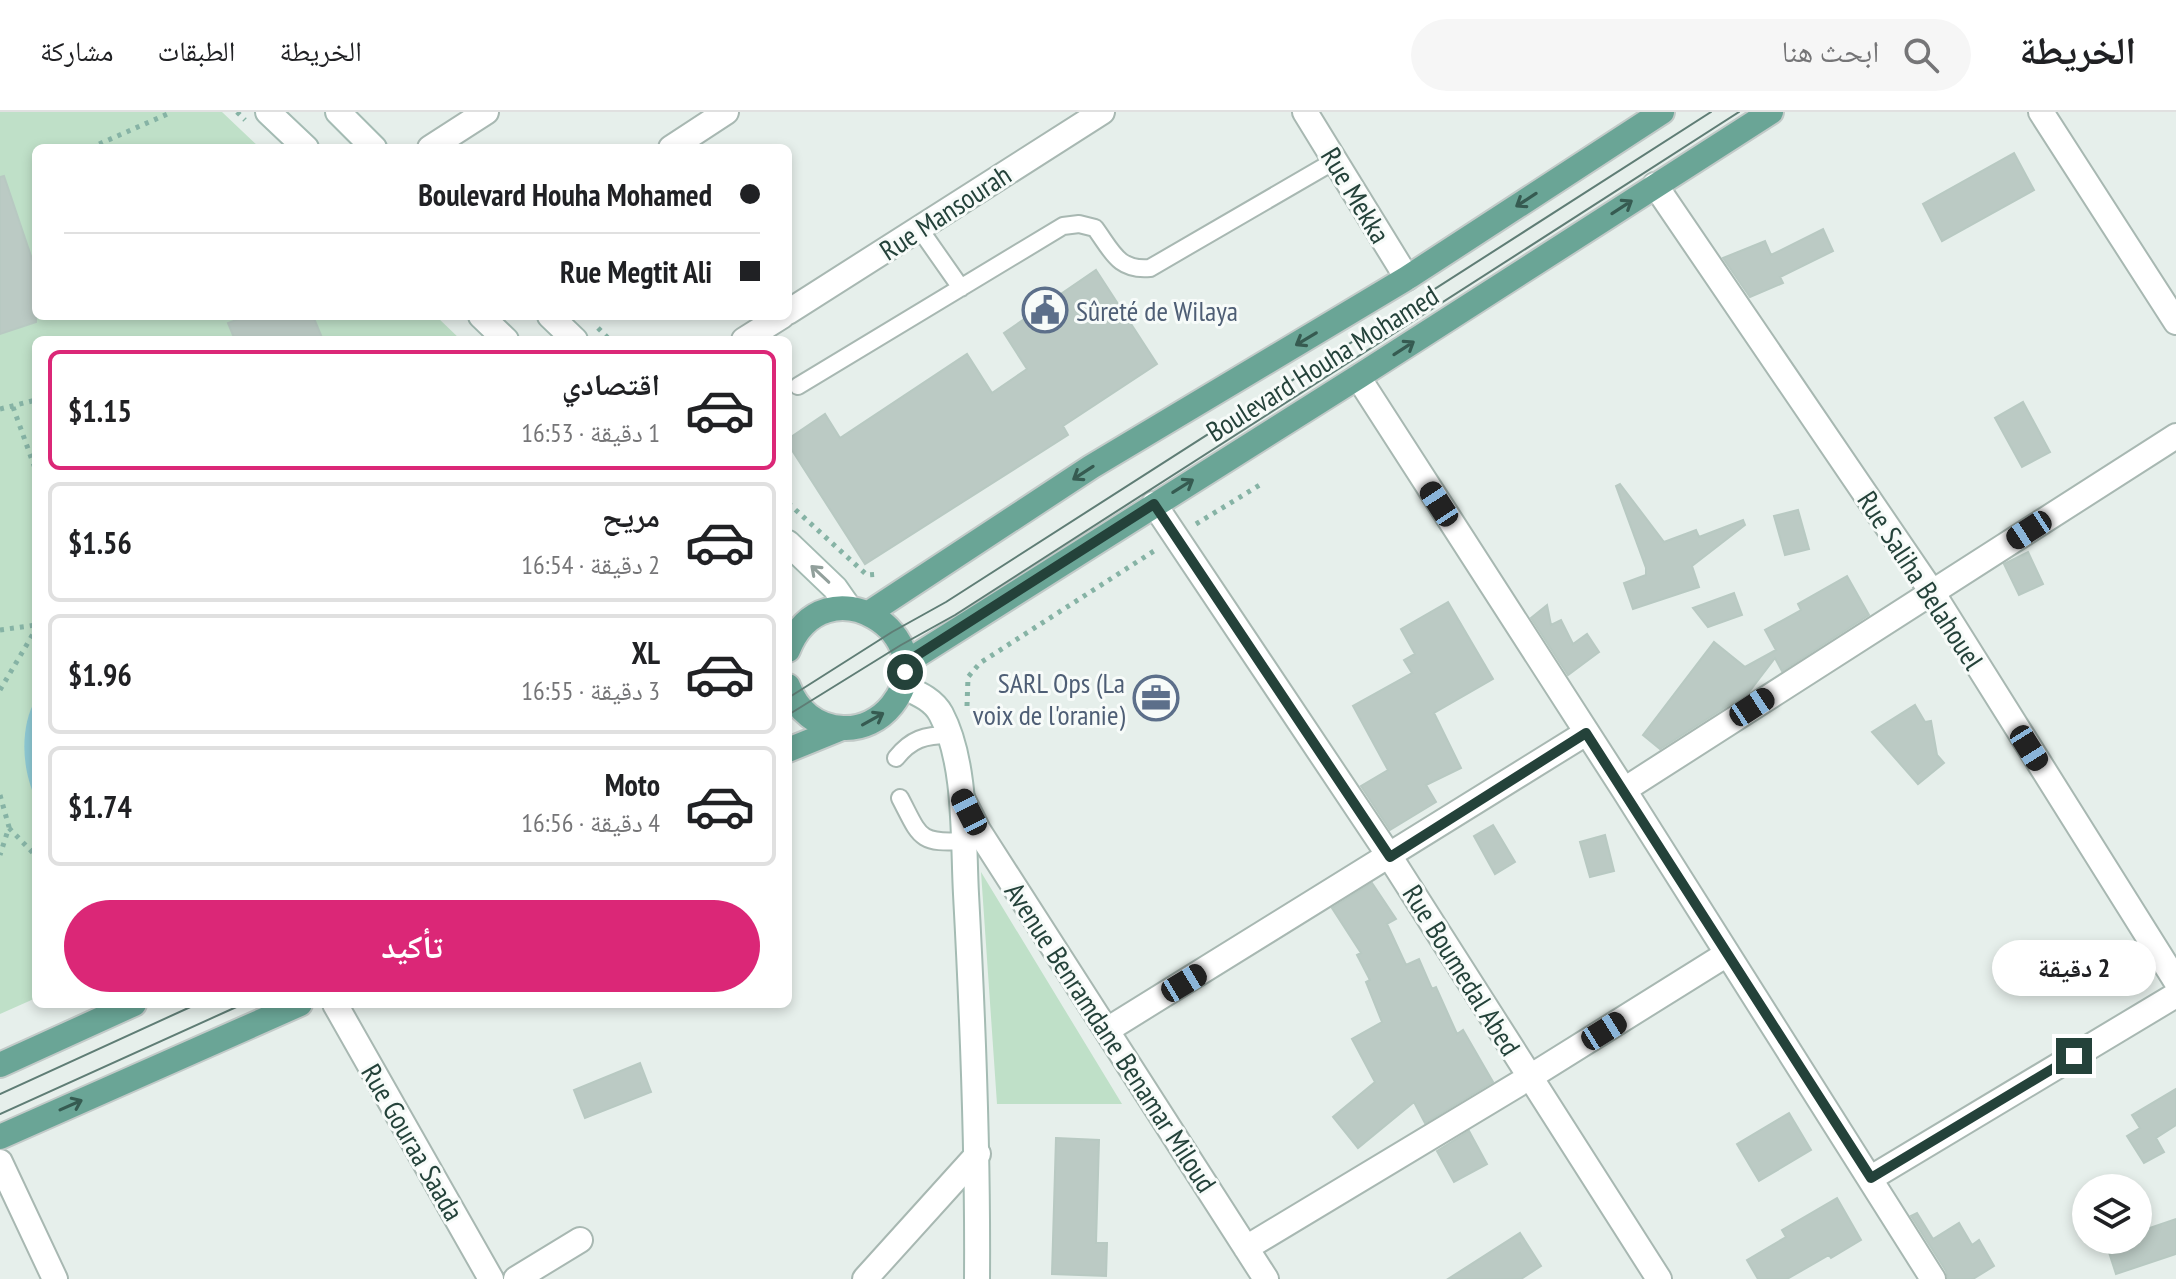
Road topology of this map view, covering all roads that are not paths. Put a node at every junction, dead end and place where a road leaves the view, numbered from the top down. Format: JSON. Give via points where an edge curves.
{"nodes":[{"id":1,"x":268,"y":112,"type":"edge"},
{"id":2,"x":338,"y":112,"type":"edge"},
{"id":3,"x":486,"y":112,"type":"edge"},
{"id":4,"x":726,"y":112,"type":"edge"},
{"id":5,"x":1102,"y":112,"type":"edge"},
{"id":6,"x":1305,"y":112,"type":"edge"},
{"id":7,"x":1662,"y":112,"type":"edge"},
{"id":8,"x":1771,"y":112,"type":"edge"},
{"id":9,"x":2041,"y":112,"type":"edge"},
{"id":10,"x":302,"y":144,"type":"edge"},
{"id":11,"x":370,"y":144,"type":"edge"},
{"id":12,"x":436,"y":144,"type":"edge"},
{"id":13,"x":677,"y":144,"type":"edge"},
{"id":14,"x":1336,"y":160,"type":"junction"},
{"id":15,"x":1655,"y":185,"type":"junction"},
{"id":16,"x":919,"y":228,"type":"junction"},
{"id":17,"x":1407,"y":278,"type":"junction"},
{"id":18,"x":961,"y":288,"type":"junction"},
{"id":19,"x":792,"y":309,"type":"edge"},
{"id":20,"x":485,"y":320,"type":"edge"},
{"id":21,"x":554,"y":320,"type":"edge"},
{"id":22,"x":776,"y":320,"type":"edge"},
{"id":23,"x":2176,"y":322,"type":"edge"},
{"id":24,"x":502,"y":336,"type":"edge"},
{"id":25,"x":571,"y":336,"type":"edge"},
{"id":26,"x":750,"y":336,"type":"edge"},
{"id":27,"x":1358,"y":377,"type":"junction"},
{"id":28,"x":798,"y":386,"type":"dead end"},
{"id":29,"x":2176,"y":436,"type":"edge"},
{"id":30,"x":1154,"y":504,"type":"junction"},
{"id":31,"x":792,"y":547,"type":"edge"},
{"id":32,"x":1932,"y":592,"type":"junction"},
{"id":33,"x":859,"y":610,"type":"junction"},
{"id":34,"x":792,"y":640,"type":"edge"},
{"id":35,"x":904,"y":674,"type":"junction"},
{"id":36,"x":792,"y":694,"type":"edge"},
{"id":37,"x":842,"y":728,"type":"junction"},
{"id":38,"x":1586,"y":733,"type":"junction"},
{"id":39,"x":949,"y":735,"type":"junction"},
{"id":40,"x":792,"y":748,"type":"edge"},
{"id":41,"x":896,"y":758,"type":"dead end"},
{"id":42,"x":1624,"y":790,"type":"junction"},
{"id":43,"x":960,"y":794,"type":"junction"},
{"id":44,"x":900,"y":798,"type":"dead end"},
{"id":45,"x":963,"y":841,"type":"junction"},
{"id":46,"x":1390,"y":857,"type":"junction"},
{"id":47,"x":1727,"y":954,"type":"junction"},
{"id":48,"x":2176,"y":981,"type":"edge"},
{"id":49,"x":2176,"y":995,"type":"edge"},
{"id":50,"x":125,"y":1008,"type":"edge"},
{"id":51,"x":291,"y":1008,"type":"edge"},
{"id":52,"x":337,"y":1008,"type":"edge"},
{"id":53,"x":1107,"y":1030,"type":"junction"},
{"id":54,"x":0,"y":1065,"type":"edge"},
{"id":55,"x":1530,"y":1077,"type":"junction"},
{"id":56,"x":0,"y":1137,"type":"edge"},
{"id":57,"x":978,"y":1154,"type":"junction"},
{"id":58,"x":0,"y":1162,"type":"edge"},
{"id":59,"x":1871,"y":1178,"type":"junction"},
{"id":60,"x":580,"y":1240,"type":"dead end"},
{"id":61,"x":1246,"y":1248,"type":"junction"},
{"id":62,"x":55,"y":1279,"type":"edge"},
{"id":63,"x":491,"y":1279,"type":"edge"},
{"id":64,"x":516,"y":1279,"type":"edge"},
{"id":65,"x":865,"y":1279,"type":"edge"},
{"id":66,"x":977,"y":1279,"type":"edge"},
{"id":67,"x":1266,"y":1279,"type":"edge"},
{"id":68,"x":1659,"y":1279,"type":"edge"},
{"id":69,"x":1933,"y":1279,"type":"edge"}],
"edges":[{"from":1,"to":10,"type":"street"},
{"from":2,"to":11,"type":"street"},
{"from":3,"to":12,"type":"street"},
{"from":4,"to":13,"type":"street"},
{"from":5,"to":16,"type":"street","name":"Rue Mansourah"},
{"from":6,"to":14,"type":"street","name":"Rue Mekka"},
{"from":7,"to":17,"type":"main road","name":"Boulevard Houha Mohamed","one_way":true},
{"from":8,"to":15,"type":"main road","name":"Boulevard Houha Mohamed"},
{"from":9,"to":23,"type":"street"},
{"from":14,"to":17,"type":"street","name":"Rue Mekka"},
{"from":14,"to":18,"type":"lane","via":[[1150,268],[1133,270],[1121,263],[1095,228],[1079,224],[1063,226]]},
{"from":27,"to":15,"type":"main road","name":"Boulevard Houha Mohamed","one_way":true},
{"from":15,"to":32,"type":"street","name":"Rue Saliha Belahouel"},
{"from":16,"to":18,"type":"lane"},
{"from":16,"to":19,"type":"street","name":"Rue Mansourah"},
{"from":17,"to":33,"type":"main road","name":"Boulevard Houha Mohamed","one_way":true},
{"from":18,"to":28,"type":"lane"},
{"from":20,"to":24,"type":"street"},
{"from":21,"to":25,"type":"street"},
{"from":22,"to":26,"type":"street"},
{"from":30,"to":27,"type":"main road","name":"Boulevard Houha Mohamed","one_way":true},
{"from":27,"to":38,"type":"street"},
{"from":29,"to":32,"type":"street"},
{"from":30,"to":35,"type":"main road","name":"Boulevard Houha Mohamed"},
{"from":30,"to":46,"type":"street","name":"Rue Boumedal Abed"},
{"from":33,"to":31,"type":"street","one_way":true},
{"from":32,"to":42,"type":"street"},
{"from":32,"to":48,"type":"street","name":"Rue Saliha Belahouel"},
{"from":33,"to":34,"type":"main road","name":"Boulevard Houha Mohamed","via":[[830,610],[813,617]]},
{"from":33,"to":35,"type":"main road","via":[[892,632],[901,645]]},
{"from":37,"to":35,"type":"main road","one_way":true,"via":[[865,725],[887,711]]},
{"from":35,"to":39,"type":"street","via":[[933,703]]},
{"from":36,"to":37,"type":"main road","via":[[807,714]]},
{"from":37,"to":40,"type":"main road"},
{"from":38,"to":42,"type":"street"},
{"from":38,"to":46,"type":"street"},
{"from":39,"to":41,"type":"lane","via":[[916,739]]},
{"from":39,"to":43,"type":"street"},
{"from":42,"to":47,"type":"street"},
{"from":43,"to":45,"type":"street"},
{"from":43,"to":53,"type":"street","name":"Avenue Benramdane Benamar Miloud"},
{"from":44,"to":45,"type":"lane","via":[[923,837],[932,842]]},
{"from":45,"to":57,"type":"street"},
{"from":46,"to":53,"type":"street"},
{"from":46,"to":55,"type":"street","name":"Rue Boumedal Abed"},
{"from":47,"to":55,"type":"street"},
{"from":47,"to":59,"type":"street"},
{"from":49,"to":59,"type":"street"},
{"from":50,"to":54,"type":"main road"},
{"from":56,"to":51,"type":"main road","one_way":true},
{"from":52,"to":63,"type":"street","name":"Rue Gouraa Saada"},
{"from":53,"to":61,"type":"street","name":"Avenue Benramdane Benamar Miloud"},
{"from":55,"to":61,"type":"street"},
{"from":55,"to":68,"type":"street","name":"Rue Boumedal Abed"},
{"from":57,"to":65,"type":"street"},
{"from":57,"to":66,"type":"street"},
{"from":58,"to":62,"type":"street"},
{"from":59,"to":69,"type":"street"},
{"from":60,"to":64,"type":"street"},
{"from":61,"to":67,"type":"street","name":"Avenue Benramdane Benamar Miloud"}]}
